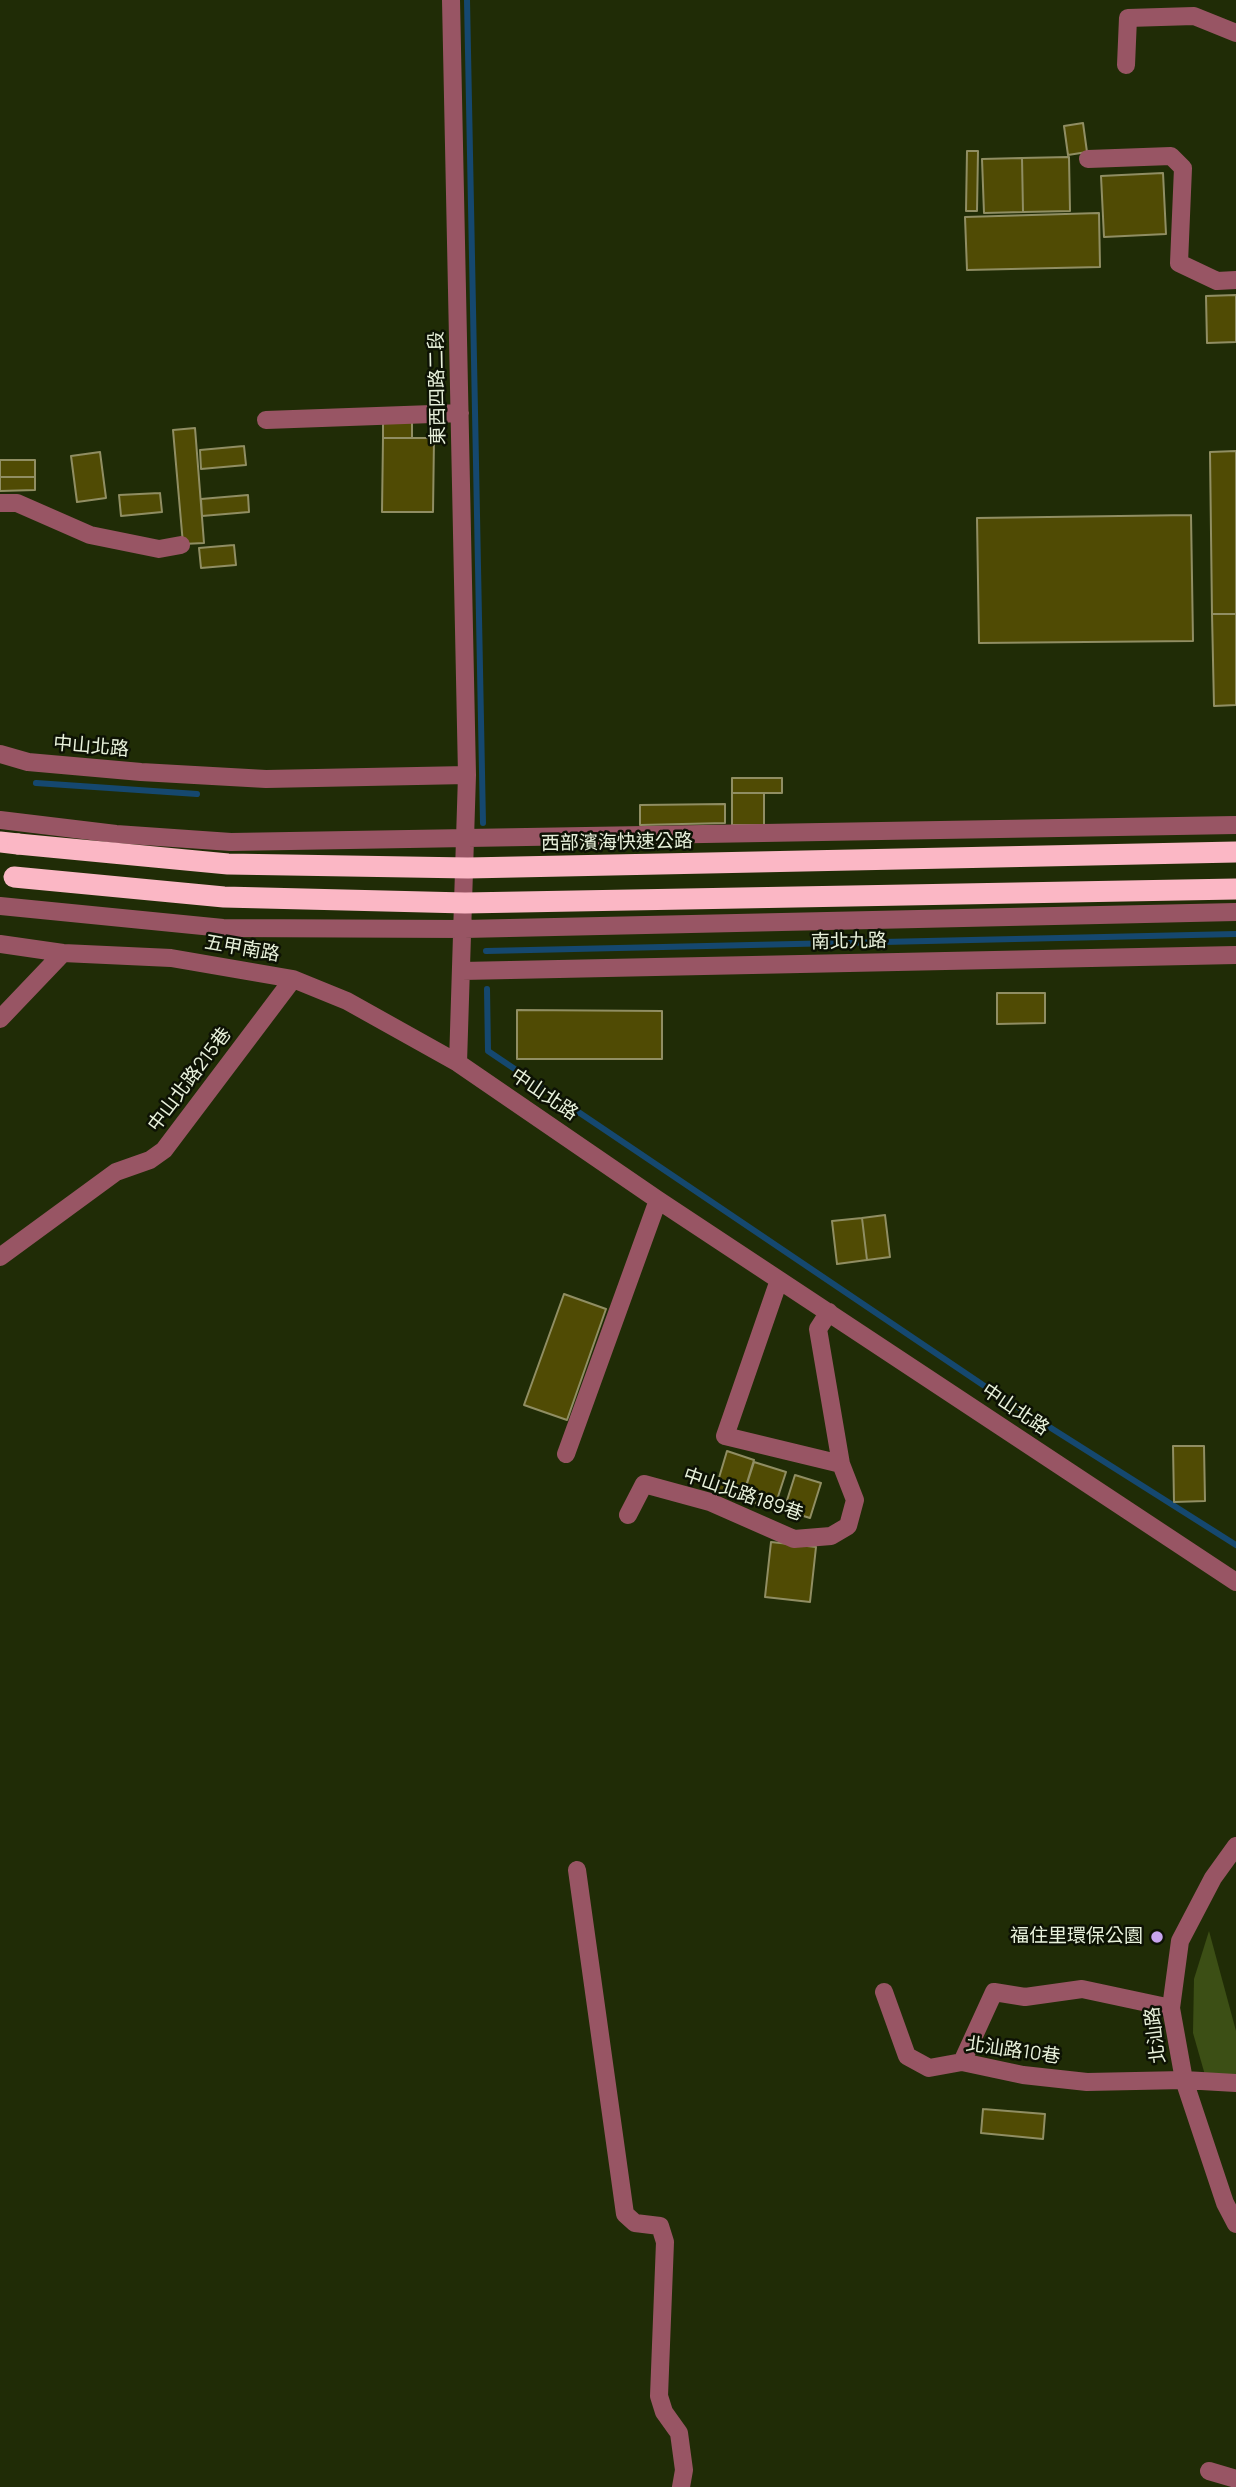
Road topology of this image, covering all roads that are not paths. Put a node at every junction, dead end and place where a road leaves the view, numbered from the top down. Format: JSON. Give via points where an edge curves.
{"nodes":[{"id":1,"x":451,"y":0,"type":"edge"},
{"id":2,"x":1236,"y":33,"type":"edge"},
{"id":3,"x":1126,"y":65,"type":"dead end"},
{"id":4,"x":1088,"y":159,"type":"dead end"},
{"id":5,"x":1236,"y":280,"type":"edge"},
{"id":6,"x":460,"y":413,"type":"junction"},
{"id":7,"x":266,"y":420,"type":"dead end"},
{"id":8,"x":0,"y":503,"type":"edge"},
{"id":9,"x":181,"y":545,"type":"dead end"},
{"id":10,"x":0,"y":754,"type":"edge"},
{"id":11,"x":467,"y":775,"type":"junction"},
{"id":12,"x":0,"y":820,"type":"edge"},
{"id":13,"x":1236,"y":825,"type":"edge"},
{"id":14,"x":466,"y":840,"type":"junction"},
{"id":15,"x":9,"y":843,"type":"edge"},
{"id":16,"x":1236,"y":852,"type":"edge"},
{"id":17,"x":7,"y":876,"type":"edge"},
{"id":18,"x":1236,"y":889,"type":"edge"},
{"id":19,"x":0,"y":906,"type":"edge"},
{"id":20,"x":1236,"y":912,"type":"edge"},
{"id":21,"x":464,"y":929,"type":"junction"},
{"id":22,"x":0,"y":944,"type":"edge"},
{"id":23,"x":63,"y":953,"type":"junction"},
{"id":24,"x":1236,"y":955,"type":"edge"},
{"id":25,"x":462,"y":971,"type":"junction"},
{"id":26,"x":293,"y":979,"type":"junction"},
{"id":27,"x":0,"y":1019,"type":"edge"},
{"id":28,"x":458,"y":1063,"type":"junction"},
{"id":29,"x":658,"y":1200,"type":"junction"},
{"id":30,"x":0,"y":1257,"type":"edge"},
{"id":31,"x":779,"y":1280,"type":"junction"},
{"id":32,"x":829,"y":1312,"type":"junction"},
{"id":33,"x":566,"y":1454,"type":"dead end"},
{"id":34,"x":841,"y":1464,"type":"junction"},
{"id":35,"x":628,"y":1516,"type":"dead end"},
{"id":36,"x":1236,"y":1582,"type":"edge"},
{"id":37,"x":1236,"y":1846,"type":"edge"},
{"id":38,"x":577,"y":1870,"type":"dead end"},
{"id":39,"x":884,"y":1992,"type":"dead end"},
{"id":40,"x":1171,"y":2007,"type":"junction"},
{"id":41,"x":962,"y":2062,"type":"junction"},
{"id":42,"x":1184,"y":2080,"type":"junction"},
{"id":43,"x":1236,"y":2083,"type":"edge"},
{"id":44,"x":1236,"y":2224,"type":"edge"},
{"id":45,"x":1209,"y":2471,"type":"dead end"},
{"id":46,"x":1236,"y":2479,"type":"edge"},
{"id":47,"x":681,"y":2487,"type":"edge"}],
"edges":[{"from":1,"to":6,"type":"street","name":"東西四路二段"},
{"from":2,"to":3,"type":"street","via":[[1194,16],[1128,18]]},
{"from":4,"to":5,"type":"street","via":[[1171,156],[1183,169],[1179,263],[1217,281]]},
{"from":6,"to":7,"type":"street"},
{"from":6,"to":11,"type":"street","name":"東西四路二段"},
{"from":8,"to":9,"type":"street","via":[[17,503],[90,535],[159,549]]},
{"from":10,"to":11,"type":"street","name":"中山北路","via":[[28,762],[90,768],[266,779]]},
{"from":11,"to":14,"type":"street"},
{"from":12,"to":14,"type":"street","via":[[231,842]]},
{"from":13,"to":14,"type":"street"},
{"from":14,"to":21,"type":"street"},
{"from":15,"to":16,"type":"highway","name":"西部濱海快速公路","bridge":true,"via":[[228,864],[468,869]]},
{"from":17,"to":18,"type":"highway","bridge":true,"via":[[224,897],[465,902]]},
{"from":19,"to":21,"type":"street","via":[[223,928]]},
{"from":20,"to":21,"type":"street"},
{"from":21,"to":25,"type":"street"},
{"from":22,"to":23,"type":"street","name":"五甲南路"},
{"from":23,"to":26,"type":"street","name":"五甲南路","via":[[171,958]]},
{"from":23,"to":27,"type":"street"},
{"from":24,"to":25,"type":"street","name":"南北九路"},
{"from":25,"to":28,"type":"street"},
{"from":26,"to":28,"type":"street","name":"五甲南路","via":[[348,1001]]},
{"from":26,"to":30,"type":"street","name":"中山北路215巷","via":[[164,1150],[116,1172]]},
{"from":28,"to":29,"type":"street","name":"中山北路"},
{"from":29,"to":31,"type":"street","name":"中山北路"},
{"from":29,"to":33,"type":"street"},
{"from":31,"to":32,"type":"street","name":"中山北路"},
{"from":31,"to":34,"type":"street","via":[[725,1436]]},
{"from":32,"to":34,"type":"street","name":"中山北路189巷","via":[[818,1329]]},
{"from":32,"to":36,"type":"street","name":"中山北路"},
{"from":34,"to":35,"type":"street","name":"中山北路189巷","via":[[855,1500],[848,1527],[831,1536],[794,1539],[710,1502],[644,1484]]},
{"from":37,"to":40,"type":"street","name":"北汕路","via":[[1213,1878],[1180,1941]]},
{"from":38,"to":47,"type":"street","via":[[625,2214],[635,2223],[660,2226],[665,2242],[659,2396],[679,2433],[684,2470]]},
{"from":39,"to":41,"type":"street","name":"北汕路10巷","via":[[907,2056],[929,2068]]},
{"from":40,"to":41,"type":"street","via":[[1082,1989],[1025,1997],[994,1992]]},
{"from":40,"to":42,"type":"street","name":"北汕路"},
{"from":41,"to":42,"type":"street","name":"北汕路10巷","via":[[1087,2082]]},
{"from":42,"to":43,"type":"street","name":"北汕路10巷"},
{"from":42,"to":44,"type":"street","name":"北汕路"},
{"from":45,"to":46,"type":"street"}]}
